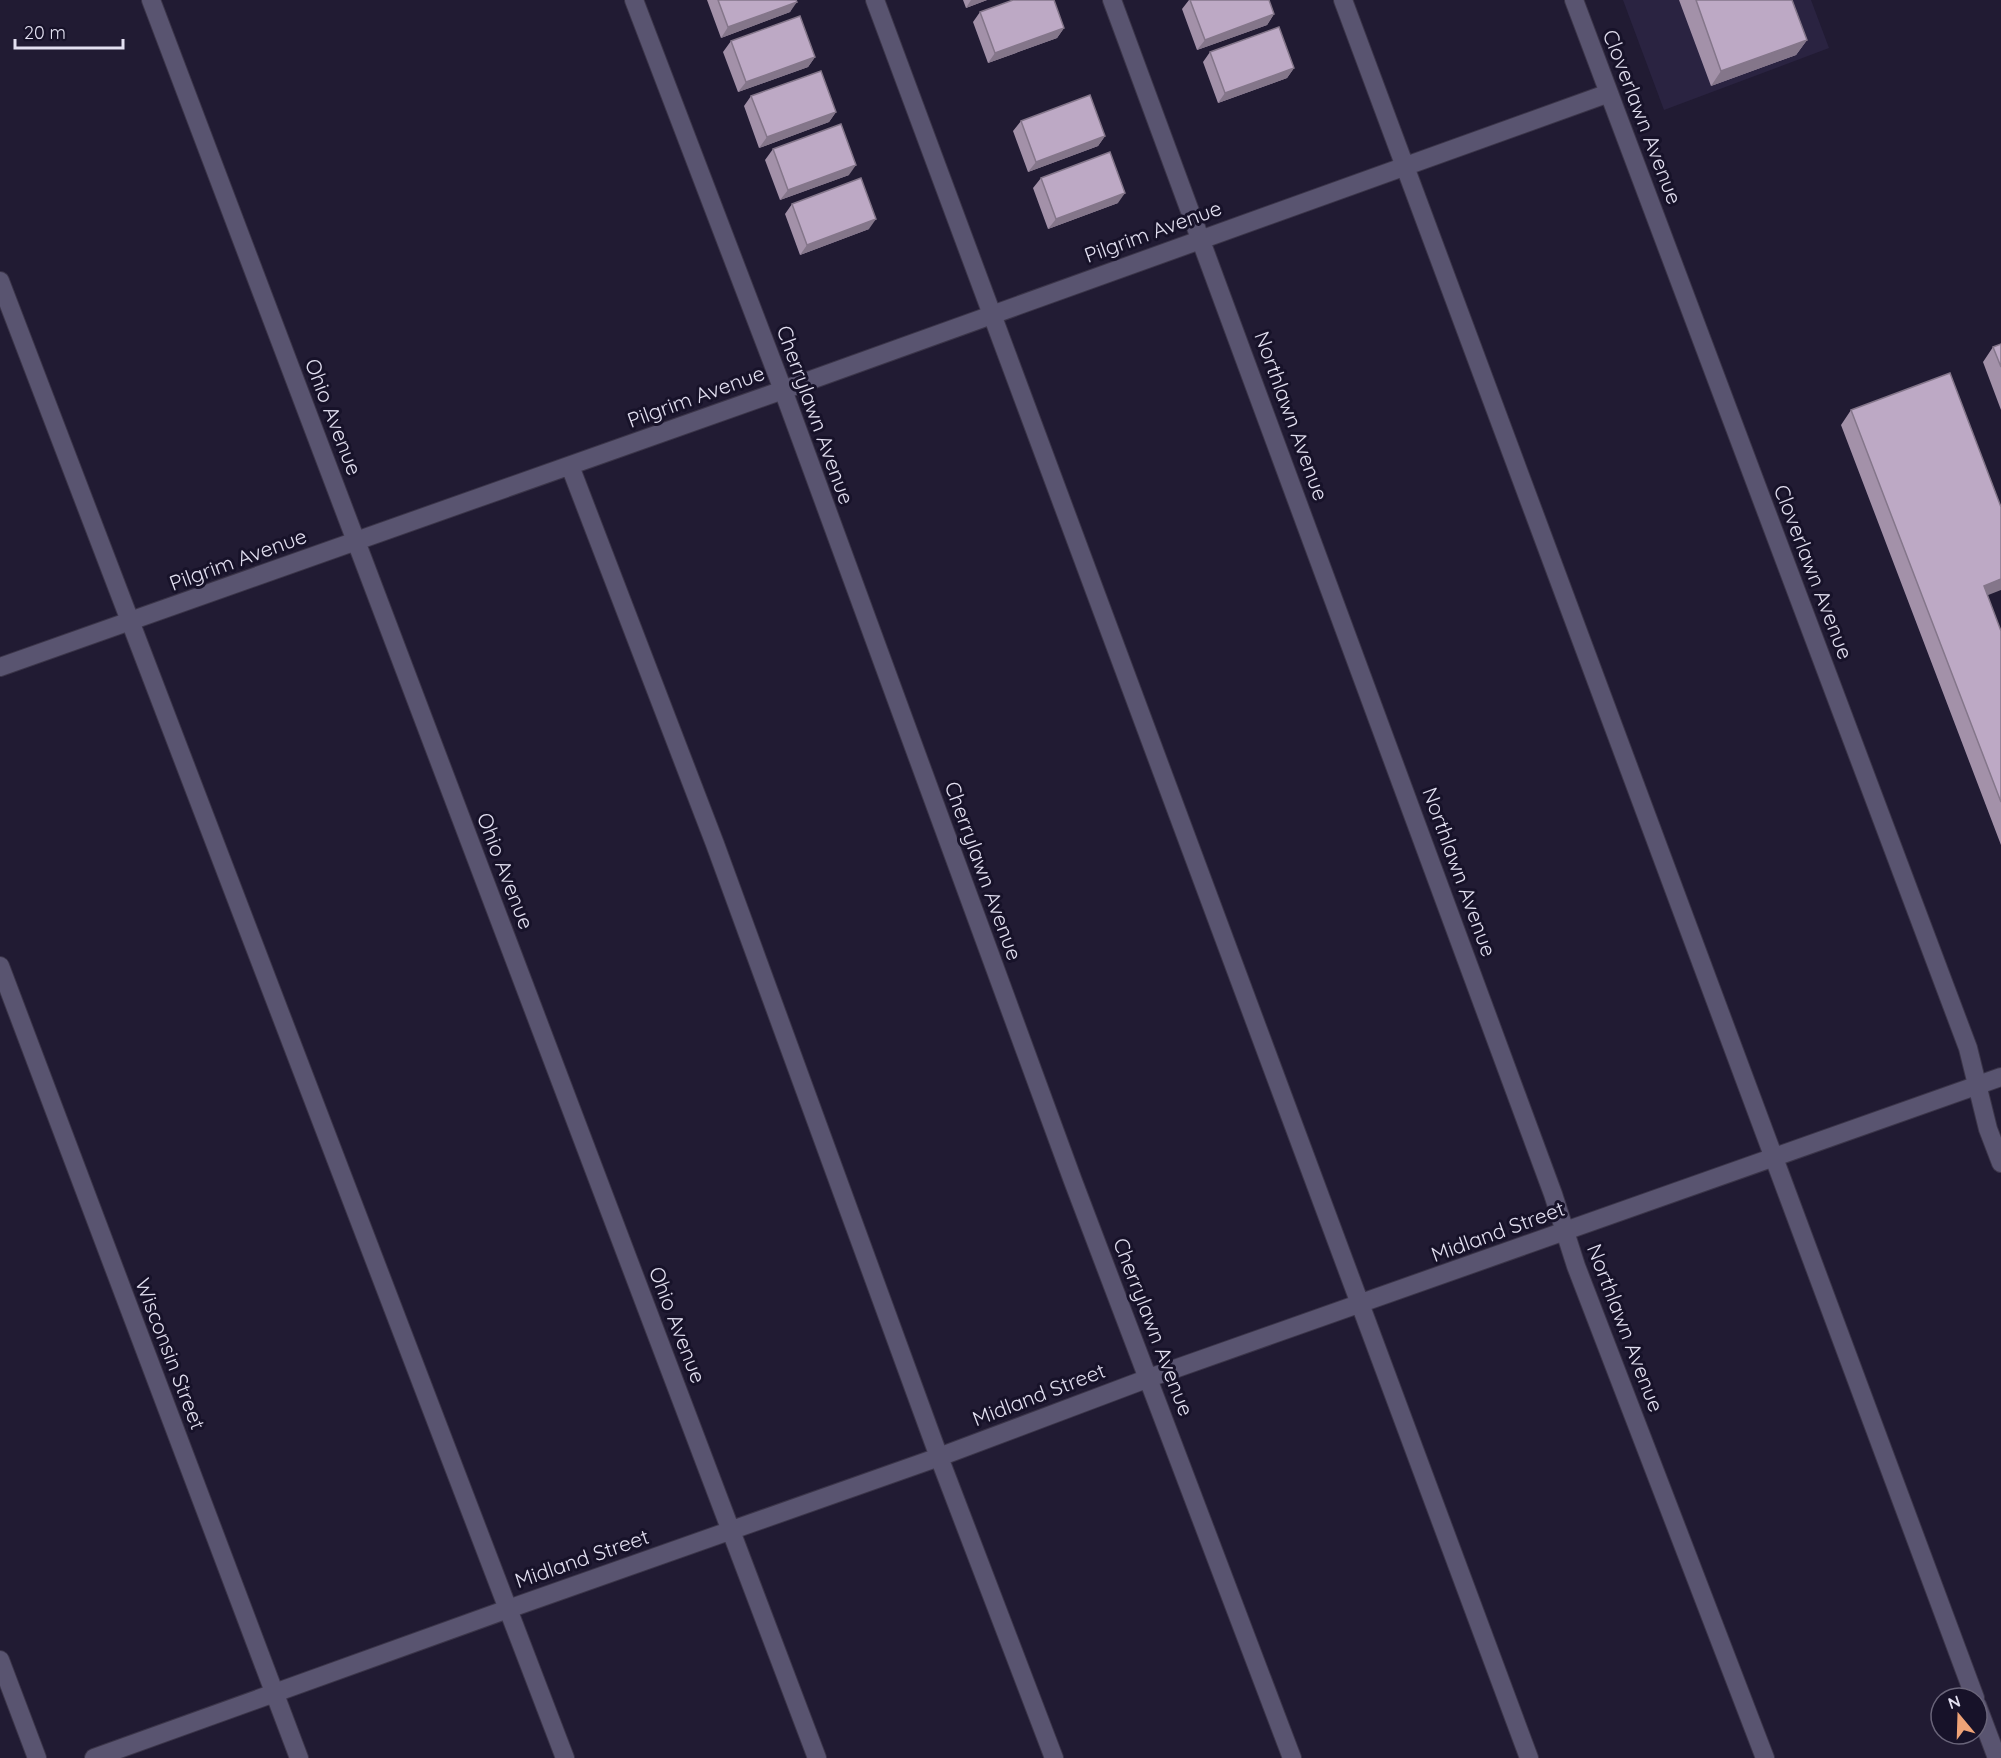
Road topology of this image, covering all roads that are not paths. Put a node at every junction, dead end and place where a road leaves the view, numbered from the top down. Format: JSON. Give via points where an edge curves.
{"nodes":[{"id":1,"x":151,"y":0,"type":"edge"},
{"id":2,"x":634,"y":0,"type":"edge"},
{"id":3,"x":875,"y":0,"type":"edge"},
{"id":4,"x":1112,"y":0,"type":"edge"},
{"id":5,"x":1343,"y":0,"type":"edge"},
{"id":6,"x":1574,"y":0,"type":"edge"},
{"id":7,"x":1609,"y":93,"type":"junction"},
{"id":8,"x":1405,"y":167,"type":"junction"},
{"id":9,"x":1201,"y":238,"type":"junction"},
{"id":10,"x":0,"y":281,"type":"edge"},
{"id":11,"x":992,"y":315,"type":"junction"},
{"id":12,"x":783,"y":390,"type":"junction"},
{"id":13,"x":570,"y":466,"type":"junction"},
{"id":14,"x":356,"y":541,"type":"junction"},
{"id":15,"x":130,"y":622,"type":"junction"},
{"id":16,"x":0,"y":667,"type":"edge"},
{"id":17,"x":0,"y":966,"type":"edge"},
{"id":18,"x":2001,"y":1077,"type":"edge"},
{"id":19,"x":1978,"y":1085,"type":"junction"},
{"id":20,"x":1773,"y":1157,"type":"junction"},
{"id":21,"x":2001,"y":1163,"type":"edge"},
{"id":22,"x":1564,"y":1233,"type":"junction"},
{"id":23,"x":1359,"y":1305,"type":"junction"},
{"id":24,"x":1149,"y":1378,"type":"junction"},
{"id":25,"x":939,"y":1457,"type":"junction"},
{"id":26,"x":731,"y":1531,"type":"junction"},
{"id":27,"x":507,"y":1609,"type":"junction"},
{"id":28,"x":0,"y":1660,"type":"edge"},
{"id":29,"x":1971,"y":1686,"type":"edge"},
{"id":30,"x":274,"y":1694,"type":"junction"},
{"id":31,"x":1989,"y":1737,"type":"edge"},
{"id":32,"x":37,"y":1758,"type":"edge"},
{"id":33,"x":94,"y":1758,"type":"edge"},
{"id":34,"x":299,"y":1758,"type":"edge"},
{"id":35,"x":564,"y":1758,"type":"edge"},
{"id":36,"x":817,"y":1758,"type":"edge"},
{"id":37,"x":1054,"y":1758,"type":"edge"},
{"id":38,"x":1292,"y":1758,"type":"edge"},
{"id":39,"x":1529,"y":1758,"type":"edge"},
{"id":40,"x":1765,"y":1758,"type":"edge"},
{"id":41,"x":1997,"y":1758,"type":"edge"}],
"edges":[{"from":1,"to":14,"type":"street","name":"Ohio Avenue"},
{"from":2,"to":12,"type":"street","name":"Cherrylawn Avenue"},
{"from":3,"to":11,"type":"street"},
{"from":4,"to":9,"type":"street","name":"Northlawn Avenue"},
{"from":5,"to":8,"type":"street"},
{"from":6,"to":7,"type":"street","name":"Cloverlawn Avenue"},
{"from":7,"to":8,"type":"street","name":"Pilgrim Avenue"},
{"from":7,"to":19,"type":"street","name":"Cloverlawn Avenue","via":[[1968,1048]]},
{"from":8,"to":9,"type":"street","name":"Pilgrim Avenue"},
{"from":8,"to":20,"type":"street"},
{"from":9,"to":11,"type":"street","name":"Pilgrim Avenue"},
{"from":9,"to":22,"type":"street","name":"Northlawn Avenue","via":[[1549,1182]]},
{"from":10,"to":15,"type":"street"},
{"from":11,"to":12,"type":"street","name":"Pilgrim Avenue"},
{"from":11,"to":23,"type":"street"},
{"from":12,"to":13,"type":"street","name":"Pilgrim Avenue"},
{"from":12,"to":24,"type":"street","name":"Cherrylawn Avenue"},
{"from":13,"to":14,"type":"street","name":"Pilgrim Avenue"},
{"from":13,"to":25,"type":"street","via":[[720,855]]},
{"from":14,"to":15,"type":"street","name":"Pilgrim Avenue"},
{"from":14,"to":26,"type":"street","name":"Ohio Avenue"},
{"from":15,"to":16,"type":"street","name":"Pilgrim Avenue"},
{"from":15,"to":27,"type":"street"},
{"from":17,"to":30,"type":"street","name":"Wisconsin Street"},
{"from":18,"to":19,"type":"street","name":"Midland Street"},
{"from":19,"to":20,"type":"street","name":"Midland Street"},
{"from":19,"to":21,"type":"street","name":"Cloverlawn Avenue"},
{"from":20,"to":22,"type":"street","name":"Midland Street"},
{"from":20,"to":29,"type":"street"},
{"from":22,"to":23,"type":"street","name":"Midland Street"},
{"from":22,"to":40,"type":"street","name":"Northlawn Avenue"},
{"from":23,"to":24,"type":"street","name":"Midland Street"},
{"from":23,"to":39,"type":"street"},
{"from":24,"to":25,"type":"street","name":"Midland Street"},
{"from":24,"to":38,"type":"street","name":"Cherrylawn Avenue"},
{"from":25,"to":26,"type":"street","name":"Midland Street"},
{"from":25,"to":37,"type":"street"},
{"from":26,"to":27,"type":"street","name":"Midland Street"},
{"from":26,"to":36,"type":"street","name":"Ohio Avenue"},
{"from":27,"to":30,"type":"street","name":"Midland Street"},
{"from":27,"to":35,"type":"street"},
{"from":28,"to":32,"type":"street"},
{"from":30,"to":33,"type":"street","name":"Midland Street"},
{"from":30,"to":34,"type":"street","name":"Wisconsin Street"},
{"from":31,"to":41,"type":"street"}]}
